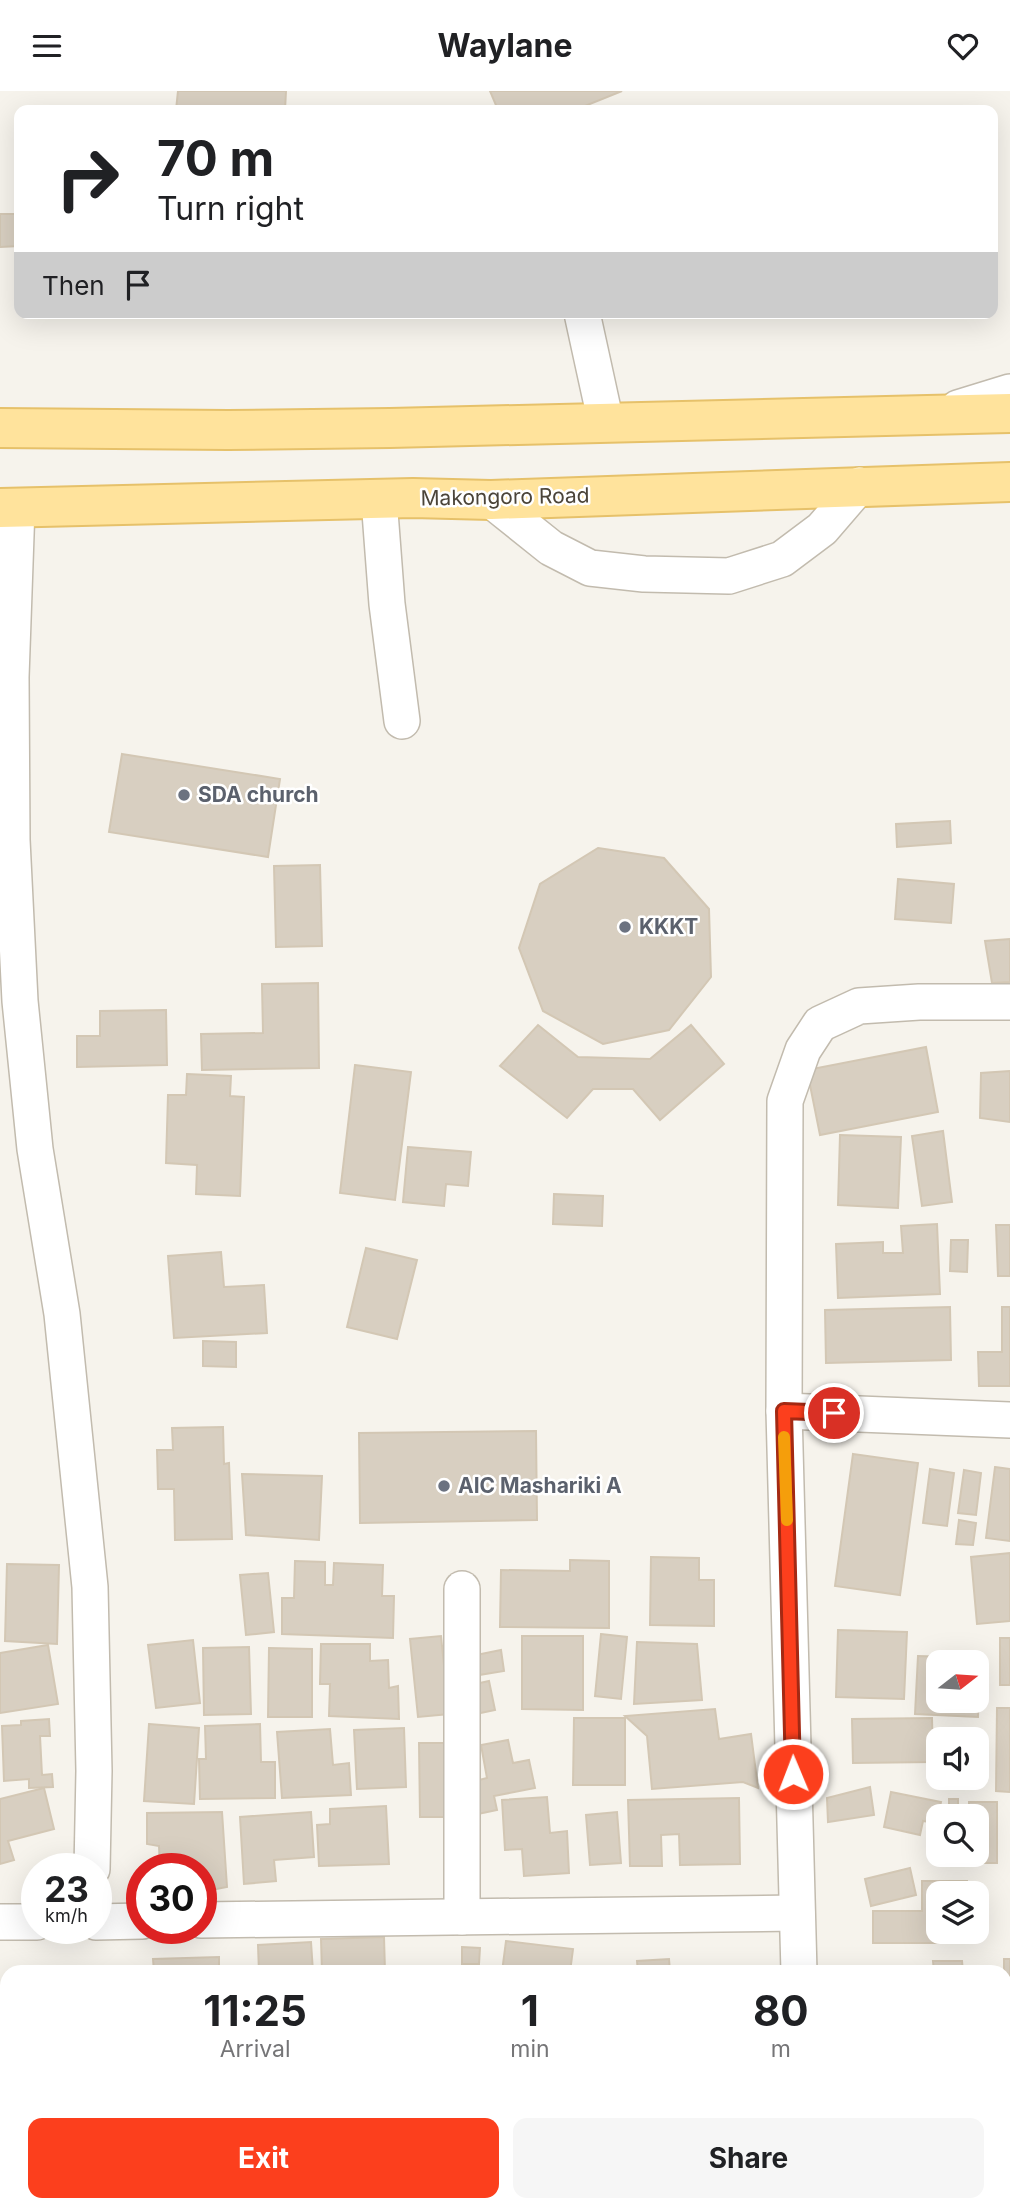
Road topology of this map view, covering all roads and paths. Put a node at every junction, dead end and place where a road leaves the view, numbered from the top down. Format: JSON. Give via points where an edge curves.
{"nodes":[{"id":1,"x":583,"y":319,"type":"edge"},
{"id":2,"x":1010,"y":392,"type":"edge"},
{"id":3,"x":1010,"y":413,"type":"edge"},
{"id":4,"x":941,"y":414,"type":"junction"},
{"id":5,"x":606,"y":423,"type":"junction"},
{"id":6,"x":0,"y":428,"type":"edge"},
{"id":7,"x":1010,"y":482,"type":"edge"},
{"id":8,"x":860,"y":485,"type":"junction"},
{"id":9,"x":379,"y":499,"type":"junction"},
{"id":10,"x":491,"y":500,"type":"junction"},
{"id":11,"x":8,"y":507,"type":"edge"},
{"id":12,"x":402,"y":721,"type":"dead end"},
{"id":13,"x":6,"y":840,"type":"edge"},
{"id":14,"x":1010,"y":1002,"type":"edge"},
{"id":15,"x":784,"y":1411,"type":"junction"},
{"id":16,"x":1010,"y":1420,"type":"edge"},
{"id":17,"x":463,"y":1589,"type":"dead end"},
{"id":18,"x":92,"y":1853,"type":"edge"},
{"id":19,"x":797,"y":1913,"type":"junction"},
{"id":20,"x":463,"y":1917,"type":"junction"},
{"id":21,"x":217,"y":1920,"type":"edge"},
{"id":22,"x":0,"y":1922,"type":"edge"},
{"id":23,"x":21,"y":1922,"type":"edge"},
{"id":24,"x":799,"y":1965,"type":"edge"}],
"edges":[{"from":1,"to":5,"type":"street"},
{"from":2,"to":4,"type":"street"},
{"from":3,"to":4,"type":"main road"},
{"from":4,"to":5,"type":"main road"},
{"from":5,"to":6,"type":"main road","via":[[228,430]]},
{"from":7,"to":8,"type":"main road","name":"Makongoro Road"},
{"from":8,"to":10,"type":"main road","name":"Makongoro Road"},
{"from":8,"to":10,"type":"street","via":[[822,529],[782,559],[729,576],[590,568],[551,548]]},
{"from":9,"to":10,"type":"main road","name":"Makongoro Road"},
{"from":9,"to":11,"type":"main road","name":"Makongoro Road"},
{"from":9,"to":12,"type":"street"},
{"from":11,"to":13,"type":"street","via":[[11,677]]},
{"from":13,"to":18,"type":"street","via":[[36,1149],[62,1314],[90,1587]]},
{"from":14,"to":15,"type":"street","via":[[859,1006],[820,1024],[803,1050],[785,1101]]},
{"from":15,"to":16,"type":"street"},
{"from":15,"to":19,"type":"street"},
{"from":17,"to":20,"type":"street"},
{"from":19,"to":20,"type":"street"},
{"from":19,"to":24,"type":"street"},
{"from":20,"to":21,"type":"street"},
{"from":22,"to":23,"type":"street"}]}
